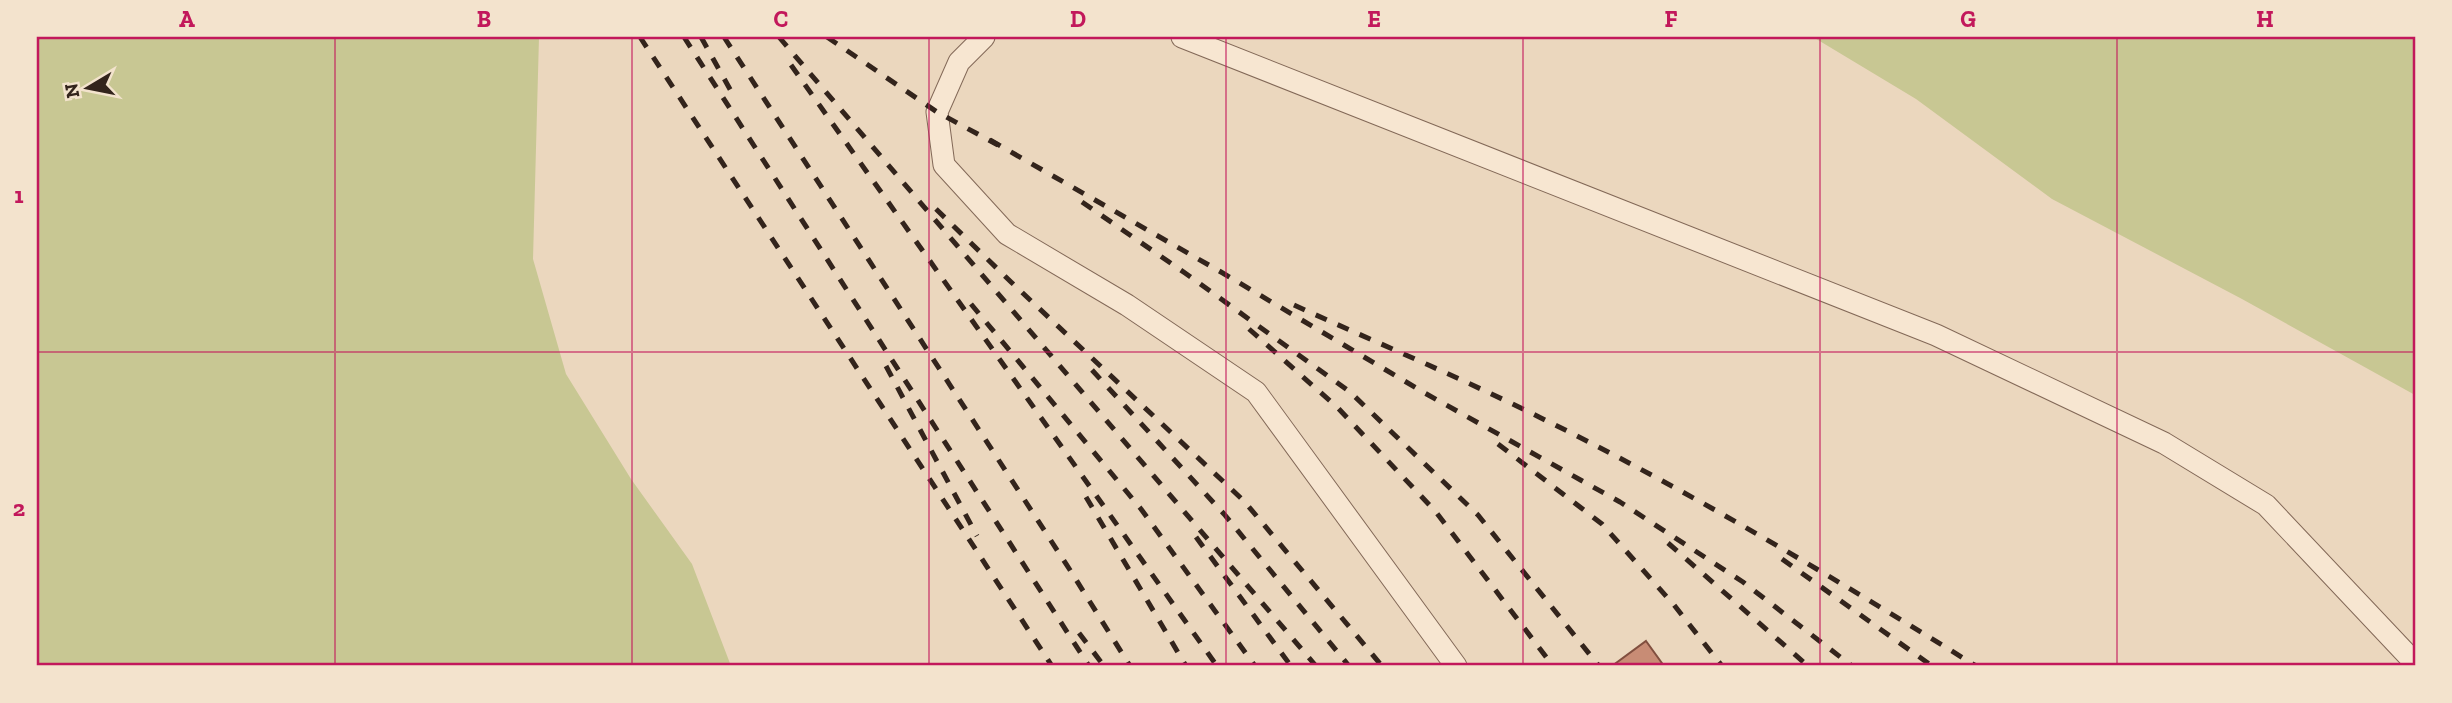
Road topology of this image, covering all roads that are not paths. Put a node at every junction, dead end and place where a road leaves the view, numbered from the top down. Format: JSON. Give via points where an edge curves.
{"nodes":[{"id":1,"x":984,"y":37,"type":"edge"},
{"id":2,"x":1182,"y":37,"type":"edge"},
{"id":3,"x":2415,"y":663,"type":"edge"},
{"id":4,"x":1456,"y":666,"type":"edge"}],
"edges":[{"from":1,"to":4,"type":"lane","via":[[959,62],[937,112],[944,165],[1007,234],[1127,305],[1256,392]]},
{"from":2,"to":3,"type":"lane","via":[[1936,335],[2164,443],[2266,505]]}]}
